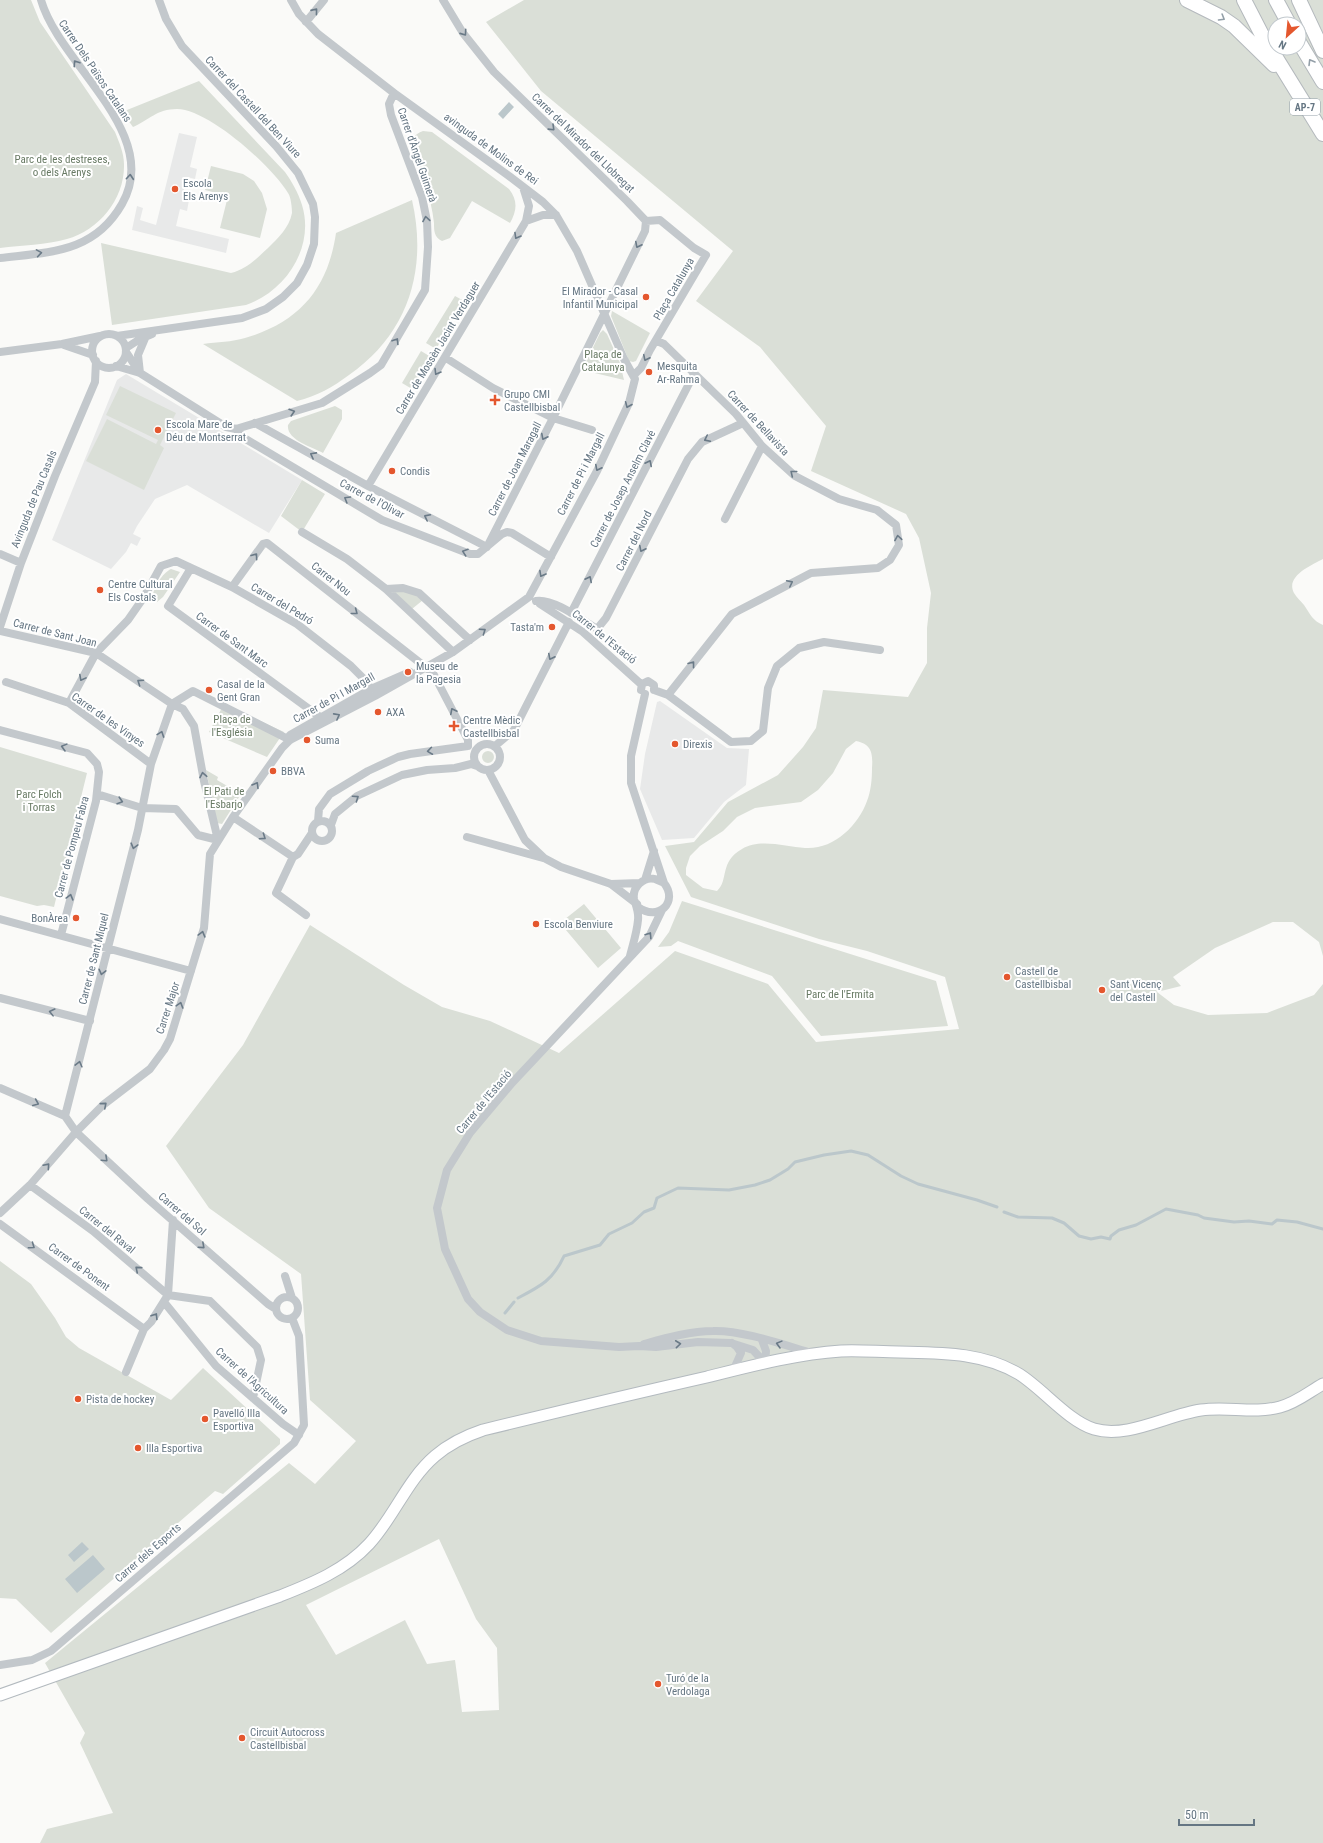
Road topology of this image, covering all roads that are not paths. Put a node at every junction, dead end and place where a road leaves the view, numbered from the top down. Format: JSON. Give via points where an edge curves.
{"nodes":[{"id":1,"x":40,"y":0,"type":"edge"},
{"id":2,"x":159,"y":0,"type":"edge"},
{"id":3,"x":291,"y":0,"type":"edge"},
{"id":4,"x":324,"y":0,"type":"edge"},
{"id":5,"x":443,"y":0,"type":"edge"},
{"id":6,"x":1187,"y":0,"type":"edge"},
{"id":7,"x":1244,"y":0,"type":"edge"},
{"id":8,"x":1276,"y":0,"type":"edge"},
{"id":9,"x":1299,"y":0,"type":"edge"},
{"id":10,"x":1285,"y":16,"type":"edge"},
{"id":11,"x":306,"y":22,"type":"junction"},
{"id":12,"x":1323,"y":51,"type":"edge"},
{"id":13,"x":1307,"y":55,"type":"edge"},
{"id":14,"x":1288,"y":78,"type":"junction"},
{"id":15,"x":1323,"y":82,"type":"edge"},
{"id":16,"x":394,"y":92,"type":"junction"},
{"id":17,"x":1323,"y":134,"type":"edge"},
{"id":18,"x":523,"y":187,"type":"junction"},
{"id":19,"x":556,"y":215,"type":"junction"},
{"id":20,"x":526,"y":220,"type":"junction"},
{"id":21,"x":646,"y":221,"type":"junction"},
{"id":22,"x":0,"y":258,"type":"edge"},
{"id":23,"x":604,"y":314,"type":"junction"},
{"id":24,"x":168,"y":329,"type":"junction"},
{"id":25,"x":102,"y":335,"type":"junction"},
{"id":26,"x":117,"y":336,"type":"junction"},
{"id":27,"x":146,"y":336,"type":"junction"},
{"id":28,"x":657,"y":341,"type":"junction"},
{"id":29,"x":62,"y":344,"type":"junction"},
{"id":30,"x":126,"y":350,"type":"junction"},
{"id":31,"x":0,"y":352,"type":"edge"},
{"id":32,"x":94,"y":358,"type":"junction"},
{"id":33,"x":446,"y":358,"type":"junction"},
{"id":34,"x":116,"y":366,"type":"junction"},
{"id":35,"x":107,"y":367,"type":"junction"},
{"id":36,"x":140,"y":373,"type":"junction"},
{"id":37,"x":694,"y":374,"type":"junction"},
{"id":38,"x":634,"y":375,"type":"junction"},
{"id":39,"x":95,"y":382,"type":"junction"},
{"id":40,"x":553,"y":418,"type":"junction"},
{"id":41,"x":743,"y":423,"type":"junction"},
{"id":42,"x":251,"y":424,"type":"junction"},
{"id":43,"x":236,"y":429,"type":"junction"},
{"id":44,"x":592,"y":430,"type":"dead end"},
{"id":45,"x":251,"y":442,"type":"junction"},
{"id":46,"x":762,"y":446,"type":"junction"},
{"id":47,"x":368,"y":486,"type":"junction"},
{"id":48,"x":725,"y":519,"type":"dead end"},
{"id":49,"x":302,"y":532,"type":"dead end"},
{"id":50,"x":487,"y":547,"type":"junction"},
{"id":51,"x":0,"y":554,"type":"edge"},
{"id":52,"x":551,"y":557,"type":"junction"},
{"id":53,"x":21,"y":563,"type":"junction"},
{"id":54,"x":191,"y":568,"type":"junction"},
{"id":55,"x":232,"y":587,"type":"junction"},
{"id":56,"x":386,"y":590,"type":"junction"},
{"id":57,"x":532,"y":599,"type":"junction"},
{"id":58,"x":571,"y":613,"type":"junction"},
{"id":59,"x":569,"y":622,"type":"junction"},
{"id":60,"x":0,"y":628,"type":"edge"},
{"id":61,"x":0,"y":631,"type":"edge"},
{"id":62,"x":470,"y":640,"type":"junction"},
{"id":63,"x":880,"y":650,"type":"dead end"},
{"id":64,"x":96,"y":652,"type":"junction"},
{"id":65,"x":453,"y":652,"type":"junction"},
{"id":66,"x":426,"y":667,"type":"junction"},
{"id":67,"x":416,"y":672,"type":"junction"},
{"id":68,"x":6,"y":682,"type":"dead end"},
{"id":69,"x":642,"y":685,"type":"junction"},
{"id":70,"x":371,"y":689,"type":"junction"},
{"id":71,"x":654,"y":690,"type":"junction"},
{"id":72,"x":645,"y":694,"type":"junction"},
{"id":73,"x":668,"y":695,"type":"junction"},
{"id":74,"x":69,"y":703,"type":"junction"},
{"id":75,"x":172,"y":704,"type":"junction"},
{"id":76,"x":320,"y":717,"type":"junction"},
{"id":77,"x":0,"y":730,"type":"edge"},
{"id":78,"x":290,"y":740,"type":"junction"},
{"id":79,"x":495,"y":746,"type":"junction"},
{"id":80,"x":471,"y":749,"type":"junction"},
{"id":81,"x":151,"y":764,"type":"junction"},
{"id":82,"x":477,"y":766,"type":"junction"},
{"id":83,"x":488,"y":770,"type":"junction"},
{"id":84,"x":97,"y":794,"type":"junction"},
{"id":85,"x":142,"y":808,"type":"junction"},
{"id":86,"x":233,"y":817,"type":"junction"},
{"id":87,"x":318,"y":821,"type":"junction"},
{"id":88,"x":331,"y":825,"type":"junction"},
{"id":89,"x":312,"y":832,"type":"junction"},
{"id":90,"x":467,"y":837,"type":"dead end"},
{"id":91,"x":218,"y":840,"type":"junction"},
{"id":92,"x":654,"y":851,"type":"junction"},
{"id":93,"x":293,"y":857,"type":"junction"},
{"id":94,"x":544,"y":858,"type":"junction"},
{"id":95,"x":642,"y":881,"type":"junction"},
{"id":96,"x":664,"y":883,"type":"junction"},
{"id":97,"x":611,"y":884,"type":"junction"},
{"id":98,"x":637,"y":905,"type":"junction"},
{"id":99,"x":662,"y":910,"type":"junction"},
{"id":100,"x":306,"y":915,"type":"dead end"},
{"id":101,"x":0,"y":919,"type":"edge"},
{"id":102,"x":61,"y":935,"type":"junction"},
{"id":103,"x":108,"y":948,"type":"junction"},
{"id":104,"x":630,"y":957,"type":"junction"},
{"id":105,"x":191,"y":971,"type":"junction"},
{"id":106,"x":0,"y":998,"type":"edge"},
{"id":107,"x":90,"y":1021,"type":"junction"},
{"id":108,"x":0,"y":1088,"type":"edge"},
{"id":109,"x":65,"y":1116,"type":"junction"},
{"id":110,"x":76,"y":1132,"type":"junction"},
{"id":111,"x":30,"y":1186,"type":"junction"},
{"id":112,"x":0,"y":1214,"type":"edge"},
{"id":113,"x":173,"y":1220,"type":"junction"},
{"id":114,"x":0,"y":1224,"type":"edge"},
{"id":115,"x":285,"y":1276,"type":"dead end"},
{"id":116,"x":166,"y":1298,"type":"junction"},
{"id":117,"x":292,"y":1298,"type":"junction"},
{"id":118,"x":276,"y":1309,"type":"junction"},
{"id":119,"x":292,"y":1318,"type":"junction"},
{"id":120,"x":144,"y":1329,"type":"junction"},
{"id":121,"x":762,"y":1340,"type":"junction"},
{"id":122,"x":731,"y":1343,"type":"junction"},
{"id":123,"x":639,"y":1346,"type":"junction"},
{"id":124,"x":817,"y":1354,"type":"junction"},
{"id":125,"x":765,"y":1363,"type":"junction"},
{"id":126,"x":733,"y":1370,"type":"junction"},
{"id":127,"x":126,"y":1372,"type":"dead end"},
{"id":128,"x":1323,"y":1384,"type":"edge"},
{"id":129,"x":253,"y":1398,"type":"junction"},
{"id":130,"x":299,"y":1435,"type":"junction"},
{"id":131,"x":0,"y":1665,"type":"edge"},
{"id":132,"x":0,"y":1695,"type":"edge"}],
"edges":[{"from":22,"to":1,"type":"street","name":"Carrer Dels Països Catalans","one_way":true,"via":[[64,249],[84,242],[110,222],[125,200],[129,188],[130,153],[120,127],[51,25]]},
{"from":2,"to":24,"type":"street","name":"Carrer del Castell del Ben Viure","via":[[166,19],[182,46],[298,173],[313,204],[315,217],[314,244],[307,265],[297,283],[279,301],[242,318]]},
{"from":3,"to":11,"type":"street","name":"avinguda de Molins de Rei"},
{"from":11,"to":4,"type":"street","one_way":true},
{"from":5,"to":21,"type":"street","name":"Carrer del Mirador del Llobregat","one_way":true,"via":[[463,33],[494,72]]},
{"from":6,"to":14,"type":"highway","one_way":true,"via":[[1234,26]]},
{"from":7,"to":14,"type":"highway","number":"AP-7"},
{"from":8,"to":10,"type":"highway"},
{"from":9,"to":12,"type":"highway"},
{"from":11,"to":16,"type":"street","name":"avinguda de Molins de Rei"},
{"from":15,"to":13,"type":"highway","one_way":true},
{"from":14,"to":17,"type":"highway","number":"AP-7"},
{"from":16,"to":18,"type":"street","name":"avinguda de Molins de Rei"},
{"from":42,"to":16,"type":"street","name":"Carrer d'Àngel Guimerà","one_way":true,"via":[[322,403],[381,365],[425,290],[427,221],[422,197],[391,115],[389,104]]},
{"from":18,"to":19,"type":"street","name":"avinguda de Molins de Rei"},
{"from":18,"to":20,"type":"street","name":"Carrer de Mossèn Jacint Verdaguer","via":[[529,206]]},
{"from":19,"to":20,"type":"street","via":[[543,215]]},
{"from":19,"to":23,"type":"street","name":"avinguda de Molins de Rei","via":[[577,251]]},
{"from":20,"to":33,"type":"street","name":"Carrer de Mossèn Jacint Verdaguer","one_way":true},
{"from":21,"to":23,"type":"street","one_way":true,"via":[[645,231]]},
{"from":21,"to":28,"type":"street","name":"Plaça Catalunya","via":[[660,220],[706,255]]},
{"from":23,"to":38,"type":"street","name":"avinguda de Molins de Rei"},
{"from":23,"to":40,"type":"street","name":"Carrer de Joan Maragall"},
{"from":24,"to":26,"type":"street","name":"Carrer del Castell del Ben Viure"},
{"from":24,"to":27,"type":"street","name":"Carrer del Castell del Ben Viure"},
{"from":25,"to":26,"type":"street"},
{"from":25,"to":29,"type":"street"},
{"from":25,"to":32,"type":"street","via":[[93,347]]},
{"from":26,"to":30,"type":"street","via":[[123,340]]},
{"from":27,"to":30,"type":"street","name":"Carrer del Castell del Ben Viure"},
{"from":27,"to":36,"type":"street","via":[[138,355]]},
{"from":28,"to":37,"type":"street","name":"Carrer de Bellavista","via":[[664,344]]},
{"from":28,"to":38,"type":"street","name":"Plaça Catalunya","one_way":true},
{"from":29,"to":31,"type":"street"},
{"from":29,"to":32,"type":"street"},
{"from":30,"to":34,"type":"street","via":[[122,362]]},
{"from":30,"to":36,"type":"street","name":"Carrer de l'Olivar"},
{"from":32,"to":35,"type":"street"},
{"from":32,"to":39,"type":"street","name":"Avinguda de Pau Casals"},
{"from":33,"to":40,"type":"street","via":[[493,388]]},
{"from":33,"to":47,"type":"street","name":"Carrer de Mossèn Jacint Verdaguer","one_way":true},
{"from":34,"to":35,"type":"street"},
{"from":34,"to":36,"type":"street","name":"Carrer de l'Olivar"},
{"from":35,"to":39,"type":"street","name":"Avinguda de Pau Casals"},
{"from":36,"to":43,"type":"street","name":"Carrer de l'Olivar","via":[[226,427]]},
{"from":37,"to":41,"type":"street","name":"Carrer de Bellavista"},
{"from":58,"to":37,"type":"street","name":"Carrer de Josep Anselm Clavé","one_way":true},
{"from":38,"to":52,"type":"street","name":"Carrer de Pi i Margall","one_way":true,"via":[[629,403]]},
{"from":39,"to":53,"type":"street","name":"Avinguda de Pau Casals"},
{"from":40,"to":44,"type":"street"},
{"from":40,"to":50,"type":"street","name":"Carrer de Joan Maragall","one_way":true},
{"from":41,"to":46,"type":"street","name":"Carrer de Bellavista"},
{"from":41,"to":58,"type":"street","name":"Carrer del Nord","one_way":true,"via":[[702,442],[688,459],[598,630]]},
{"from":42,"to":43,"type":"street","name":"Carrer d'Àngel Guimerà"},
{"from":42,"to":45,"type":"street","via":[[248,433]]},
{"from":47,"to":42,"type":"street","name":"Carrer de l'Olivar","one_way":true},
{"from":43,"to":45,"type":"street","name":"Carrer de l'Olivar"},
{"from":50,"to":45,"type":"street","name":"Carrer de l'Olivar","one_way":true,"via":[[478,554],[470,554],[382,520]]},
{"from":46,"to":48,"type":"street"},
{"from":73,"to":46,"type":"street","name":"Carrer de Bellavista","one_way":true,"via":[[732,614],[811,572],[878,568],[890,560],[899,545],[896,525],[877,510],[839,498],[795,476]]},
{"from":50,"to":47,"type":"street","name":"Carrer de l'Olivar","one_way":true},
{"from":49,"to":56,"type":"street","via":[[346,559]]},
{"from":50,"to":52,"type":"street","name":"Carrer de l'Olivar","via":[[502,534],[512,533]]},
{"from":51,"to":53,"type":"street"},
{"from":52,"to":57,"type":"street","name":"Carrer de Pi i Margall","one_way":true},
{"from":53,"to":60,"type":"street","name":"Avinguda de Pau Casals"},
{"from":54,"to":55,"type":"street","name":"Carrer del Pedró"},
{"from":54,"to":64,"type":"street","name":"Carrer del Pedró","via":[[176,561],[161,566],[128,620]]},
{"from":54,"to":76,"type":"street","name":"Carrer de Sant Marc","via":[[168,606]]},
{"from":55,"to":66,"type":"street","name":"Carrer Nou","one_way":true,"via":[[263,544],[267,543]]},
{"from":55,"to":70,"type":"street","name":"Carrer del Pedró","via":[[297,624],[351,666]]},
{"from":56,"to":62,"type":"street","via":[[403,588],[419,593]]},
{"from":56,"to":65,"type":"street"},
{"from":57,"to":58,"type":"street","name":"Carrer del Nord","via":[[543,600]]},
{"from":57,"to":59,"type":"street","name":"Carrer de l'Estació"},
{"from":62,"to":57,"type":"street","name":"Carrer de Pi I Margall","one_way":true},
{"from":59,"to":69,"type":"street","name":"Carrer de l'Estació"},
{"from":59,"to":79,"type":"street","one_way":true,"via":[[514,730]]},
{"from":61,"to":64,"type":"street","name":"Carrer de Sant Joan"},
{"from":62,"to":65,"type":"street","name":"Carrer de Pi I Margall"},
{"from":63,"to":73,"type":"street","via":[[824,642],[799,648],[777,666],[768,688],[763,731],[751,742],[731,742]]},
{"from":64,"to":74,"type":"street","name":"Carrer del Pedró","one_way":true},
{"from":75,"to":64,"type":"street","name":"Carrer de Sant Joan","one_way":true},
{"from":65,"to":66,"type":"street","name":"Carrer de Pi I Margall"},
{"from":66,"to":67,"type":"street","name":"Carrer de Pi I Margall"},
{"from":80,"to":66,"type":"street","one_way":true,"via":[[434,673]]},
{"from":67,"to":70,"type":"street","name":"Carrer de Pi I Margall","via":[[406,673]]},
{"from":78,"to":67,"type":"street","name":"Carrer de Pi I Margall","one_way":true},
{"from":68,"to":74,"type":"street","name":"Carrer de les Vinyes"},
{"from":69,"to":71,"type":"street","via":[[644,682],[650,682],[654,685]]},
{"from":69,"to":72,"type":"street","via":[[641,690]]},
{"from":70,"to":76,"type":"street","name":"Carrer de Pi I Margall"},
{"from":71,"to":72,"type":"street","via":[[650,694]]},
{"from":71,"to":73,"type":"street"},
{"from":72,"to":92,"type":"street","name":"Carrer de l'Estació","via":[[631,756],[631,784]]},
{"from":74,"to":81,"type":"street","name":"Carrer de les Vinyes"},
{"from":75,"to":78,"type":"street","via":[[193,691]]},
{"from":81,"to":75,"type":"street","name":"Carrer de Sant Miquel","one_way":true},
{"from":91,"to":75,"type":"street","name":"Carrer de Sant Joan","one_way":true,"via":[[194,726],[183,709]]},
{"from":76,"to":78,"type":"street","name":"Carrer de Pi I Margall","via":[[290,735]]},
{"from":84,"to":77,"type":"street","name":"Carrer de Pompeu Fabra","one_way":true,"via":[[99,772],[97,764],[87,753]]},
{"from":86,"to":78,"type":"street","name":"Carrer Major","one_way":true,"via":[[272,760]]},
{"from":79,"to":80,"type":"street","via":[[483,744]]},
{"from":79,"to":83,"type":"street","via":[[500,758],[496,766]]},
{"from":80,"to":82,"type":"street"},
{"from":80,"to":87,"type":"street","one_way":true,"via":[[410,754],[368,771],[330,794],[319,809]]},
{"from":81,"to":85,"type":"street","name":"Carrer de Sant Miquel"},
{"from":82,"to":83,"type":"street"},
{"from":88,"to":82,"type":"street","one_way":true,"via":[[335,814],[357,796],[402,775],[471,764]]},
{"from":83,"to":94,"type":"street","via":[[526,840]]},
{"from":84,"to":85,"type":"street","one_way":true},
{"from":102,"to":84,"type":"street","name":"Carrer de Pompeu Fabra","one_way":true},
{"from":85,"to":91,"type":"street","via":[[176,809],[198,835]]},
{"from":85,"to":103,"type":"street","name":"Carrer de Sant Miquel","one_way":true},
{"from":86,"to":91,"type":"street","name":"Carrer Major"},
{"from":86,"to":93,"type":"street","one_way":true},
{"from":87,"to":88,"type":"street"},
{"from":87,"to":89,"type":"street","via":[[314,824]]},
{"from":88,"to":89,"type":"street","via":[[332,834],[325,841],[316,839]]},
{"from":89,"to":93,"type":"street","via":[[298,854]]},
{"from":90,"to":94,"type":"street"},
{"from":105,"to":91,"type":"street","name":"Carrer Major","one_way":true,"via":[[204,928],[210,854]]},
{"from":92,"to":95,"type":"street","name":"Carrer de l'Estació"},
{"from":92,"to":96,"type":"street","name":"Carrer de l'Estació"},
{"from":93,"to":100,"type":"street","via":[[276,893]]},
{"from":94,"to":97,"type":"street","via":[[561,867]]},
{"from":95,"to":96,"type":"street","via":[[655,879]]},
{"from":95,"to":97,"type":"street"},
{"from":95,"to":98,"type":"street","name":"Carrer de l'Estació","via":[[635,890],[634,899]]},
{"from":96,"to":99,"type":"street","name":"Carrer de l'Estació","via":[[669,892],[669,899]]},
{"from":97,"to":98,"type":"street"},
{"from":98,"to":99,"type":"street","via":[[645,912],[654,913]]},
{"from":98,"to":104,"type":"street","name":"Carrer de l'Estació","via":[[639,919]]},
{"from":104,"to":99,"type":"street","name":"Carrer de l'Estació","one_way":true,"via":[[649,937]]},
{"from":101,"to":102,"type":"street"},
{"from":102,"to":103,"type":"street"},
{"from":103,"to":105,"type":"street"},
{"from":103,"to":107,"type":"street","name":"Carrer de Sant Miquel","one_way":true},
{"from":104,"to":123,"type":"street","name":"Carrer de l'Estació","via":[[512,1083],[470,1133],[448,1170],[437,1208],[444,1249],[468,1299],[480,1312],[507,1330],[541,1341],[619,1347]]},
{"from":110,"to":105,"type":"street","name":"Carrer Major","one_way":true,"via":[[102,1105],[150,1069],[158,1059],[170,1039]]},
{"from":107,"to":106,"type":"street","one_way":true},
{"from":109,"to":107,"type":"street","name":"Carrer de Sant Miquel","one_way":true},
{"from":108,"to":109,"type":"street","one_way":true},
{"from":109,"to":110,"type":"street","name":"Carrer del Sol"},
{"from":111,"to":110,"type":"street","name":"Carrer Major","one_way":true},
{"from":110,"to":113,"type":"street","name":"Carrer del Sol","one_way":true},
{"from":111,"to":112,"type":"street","name":"Carrer Major"},
{"from":116,"to":111,"type":"street","name":"Carrer del Raval","one_way":true,"via":[[93,1231]]},
{"from":113,"to":116,"type":"street"},
{"from":113,"to":118,"type":"street","name":"Carrer del Sol","one_way":true},
{"from":114,"to":120,"type":"street","name":"Carrer de Ponent","one_way":true},
{"from":115,"to":117,"type":"street"},
{"from":120,"to":116,"type":"street","one_way":true},
{"from":116,"to":129,"type":"street","name":"Carrer de l'Agricultura","via":[[216,1366]]},
{"from":116,"to":129,"type":"street","via":[[210,1301],[257,1347],[261,1360]]},
{"from":117,"to":118,"type":"street","via":[[283,1298]]},
{"from":117,"to":119,"type":"street","via":[[298,1304],[298,1308]]},
{"from":118,"to":119,"type":"street","via":[[282,1318]]},
{"from":119,"to":130,"type":"street","via":[[299,1336],[302,1374],[304,1425]]},
{"from":120,"to":127,"type":"street"},
{"from":121,"to":123,"type":"street","name":"Carrer de l'Estació","via":[[714,1331]]},
{"from":124,"to":121,"type":"street","name":"Carrer de l'Estació","one_way":true},
{"from":121,"to":125,"type":"street","via":[[766,1351]]},
{"from":123,"to":122,"type":"street","name":"Carrer de l'Estació","one_way":true,"via":[[656,1347],[698,1342]]},
{"from":122,"to":125,"type":"street","name":"Carrer de l'Estació","via":[[752,1350]]},
{"from":122,"to":126,"type":"street","via":[[740,1353]]},
{"from":124,"to":125,"type":"street"},
{"from":124,"to":128,"type":"street","via":[[842,1351],[938,1353],[968,1355],[994,1362],[1018,1374],[1080,1423],[1103,1431],[1133,1429],[1204,1409],[1277,1408],[1292,1403]]},
{"from":125,"to":126,"type":"street"},
{"from":126,"to":132,"type":"street","via":[[465,1436],[449,1445],[425,1466],[370,1543],[346,1564],[327,1576],[274,1598]]},
{"from":129,"to":130,"type":"street","name":"Carrer de l'Agricultura"},
{"from":130,"to":131,"type":"street","name":"Carrer dels Esports","via":[[51,1651],[32,1660]]}]}
